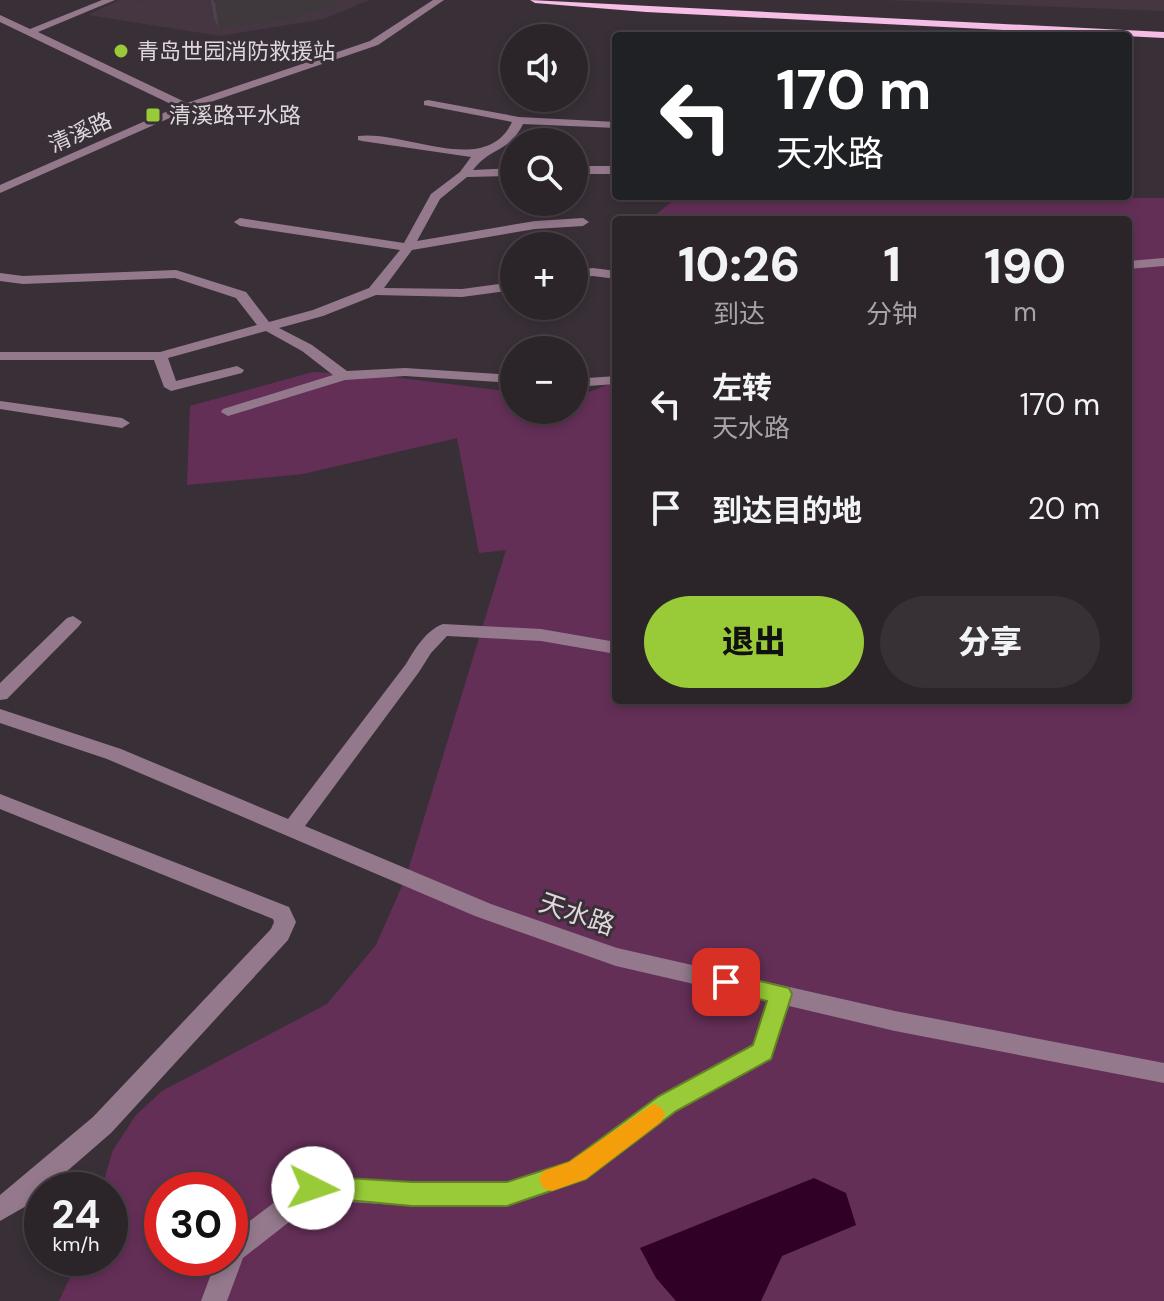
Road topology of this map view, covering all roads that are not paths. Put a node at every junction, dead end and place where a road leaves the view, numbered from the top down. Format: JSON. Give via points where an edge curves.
{"nodes":[{"id":1,"x":110,"y":0,"type":"edge"},
{"id":2,"x":439,"y":0,"type":"edge"},
{"id":3,"x":535,"y":0,"type":"edge"},
{"id":4,"x":661,"y":0,"type":"edge"},
{"id":5,"x":0,"y":18,"type":"edge"},
{"id":6,"x":1164,"y":24,"type":"edge"},
{"id":7,"x":33,"y":31,"type":"junction"},
{"id":8,"x":1104,"y":32,"type":"edge"},
{"id":9,"x":1132,"y":33,"type":"edge"},
{"id":10,"x":1164,"y":35,"type":"edge"},
{"id":11,"x":428,"y":103,"type":"dead end"},
{"id":12,"x":186,"y":107,"type":"junction"},
{"id":13,"x":519,"y":120,"type":"junction"},
{"id":14,"x":612,"y":125,"type":"edge"},
{"id":15,"x":362,"y":138,"type":"dead end"},
{"id":16,"x":479,"y":155,"type":"junction"},
{"id":17,"x":588,"y":170,"type":"edge"},
{"id":18,"x":612,"y":170,"type":"edge"},
{"id":19,"x":500,"y":173,"type":"edge"},
{"id":20,"x":464,"y":174,"type":"junction"},
{"id":21,"x":0,"y":189,"type":"edge"},
{"id":22,"x":240,"y":222,"type":"dead end"},
{"id":23,"x":583,"y":222,"type":"dead end"},
{"id":24,"x":406,"y":247,"type":"junction"},
{"id":25,"x":1164,"y":262,"type":"edge"},
{"id":26,"x":1132,"y":265,"type":"edge"},
{"id":27,"x":588,"y":273,"type":"edge"},
{"id":28,"x":612,"y":274,"type":"edge"},
{"id":29,"x":0,"y":277,"type":"edge"},
{"id":30,"x":500,"y":289,"type":"edge"},
{"id":31,"x":374,"y":291,"type":"junction"},
{"id":32,"x":264,"y":325,"type":"junction"},
{"id":33,"x":0,"y":356,"type":"edge"},
{"id":34,"x":160,"y":356,"type":"junction"},
{"id":35,"x":237,"y":370,"type":"dead end"},
{"id":36,"x":344,"y":376,"type":"junction"},
{"id":37,"x":500,"y":378,"type":"edge"},
{"id":38,"x":612,"y":380,"type":"edge"},
{"id":39,"x":588,"y":382,"type":"edge"},
{"id":40,"x":0,"y":405,"type":"edge"},
{"id":41,"x":228,"y":412,"type":"dead end"},
{"id":42,"x":122,"y":423,"type":"dead end"},
{"id":43,"x":73,"y":622,"type":"dead end"},
{"id":44,"x":612,"y":647,"type":"edge"},
{"id":45,"x":0,"y":694,"type":"edge"},
{"id":46,"x":0,"y":716,"type":"edge"},
{"id":47,"x":0,"y":801,"type":"edge"},
{"id":48,"x":292,"y":829,"type":"junction"},
{"id":49,"x":781,"y":994,"type":"junction"},
{"id":50,"x":1164,"y":1073,"type":"edge"},
{"id":51,"x":0,"y":1209,"type":"edge"},
{"id":52,"x":248,"y":1238,"type":"edge"},
{"id":53,"x":223,"y":1276,"type":"edge"},
{"id":54,"x":214,"y":1301,"type":"edge"}],
"edges":[{"from":1,"to":7,"type":"street"},
{"from":2,"to":12,"type":"street","name":"清溪路","via":[[374,43]]},
{"from":3,"to":8,"type":"main road"},
{"from":4,"to":6,"type":"main road"},
{"from":5,"to":7,"type":"street"},
{"from":7,"to":12,"type":"street"},
{"from":9,"to":10,"type":"main road"},
{"from":11,"to":13,"type":"street"},
{"from":12,"to":21,"type":"street","name":"清溪路"},
{"from":13,"to":14,"type":"street"},
{"from":13,"to":16,"type":"street","via":[[510,139]]},
{"from":15,"to":16,"type":"street"},
{"from":16,"to":20,"type":"street"},
{"from":17,"to":18,"type":"street"},
{"from":19,"to":20,"type":"street"},
{"from":20,"to":24,"type":"street","via":[[435,197]]},
{"from":22,"to":24,"type":"street"},
{"from":23,"to":24,"type":"street"},
{"from":24,"to":31,"type":"street"},
{"from":25,"to":26,"type":"street"},
{"from":27,"to":28,"type":"street"},
{"from":29,"to":32,"type":"street","via":[[176,274],[241,295]]},
{"from":30,"to":31,"type":"street","via":[[438,295]]},
{"from":31,"to":32,"type":"street","via":[[318,313]]},
{"from":32,"to":34,"type":"street"},
{"from":32,"to":36,"type":"street"},
{"from":33,"to":34,"type":"street"},
{"from":34,"to":35,"type":"street","via":[[171,387]]},
{"from":36,"to":37,"type":"street","via":[[405,372]]},
{"from":36,"to":41,"type":"street"},
{"from":38,"to":39,"type":"street"},
{"from":40,"to":42,"type":"street"},
{"from":43,"to":45,"type":"street"},
{"from":44,"to":48,"type":"street","via":[[541,635],[443,630]]},
{"from":46,"to":48,"type":"street","name":"天水路","via":[[114,754]]},
{"from":47,"to":51,"type":"street","via":[[281,913],[285,922],[280,934],[102,1125]]},
{"from":48,"to":49,"type":"street","name":"天水路","via":[[483,910],[616,957]]},
{"from":49,"to":50,"type":"street","name":"天水路"},
{"from":49,"to":52,"type":"street","via":[[763,1051],[668,1103],[577,1171],[507,1194],[313,1188]]},
{"from":53,"to":54,"type":"street"}]}
